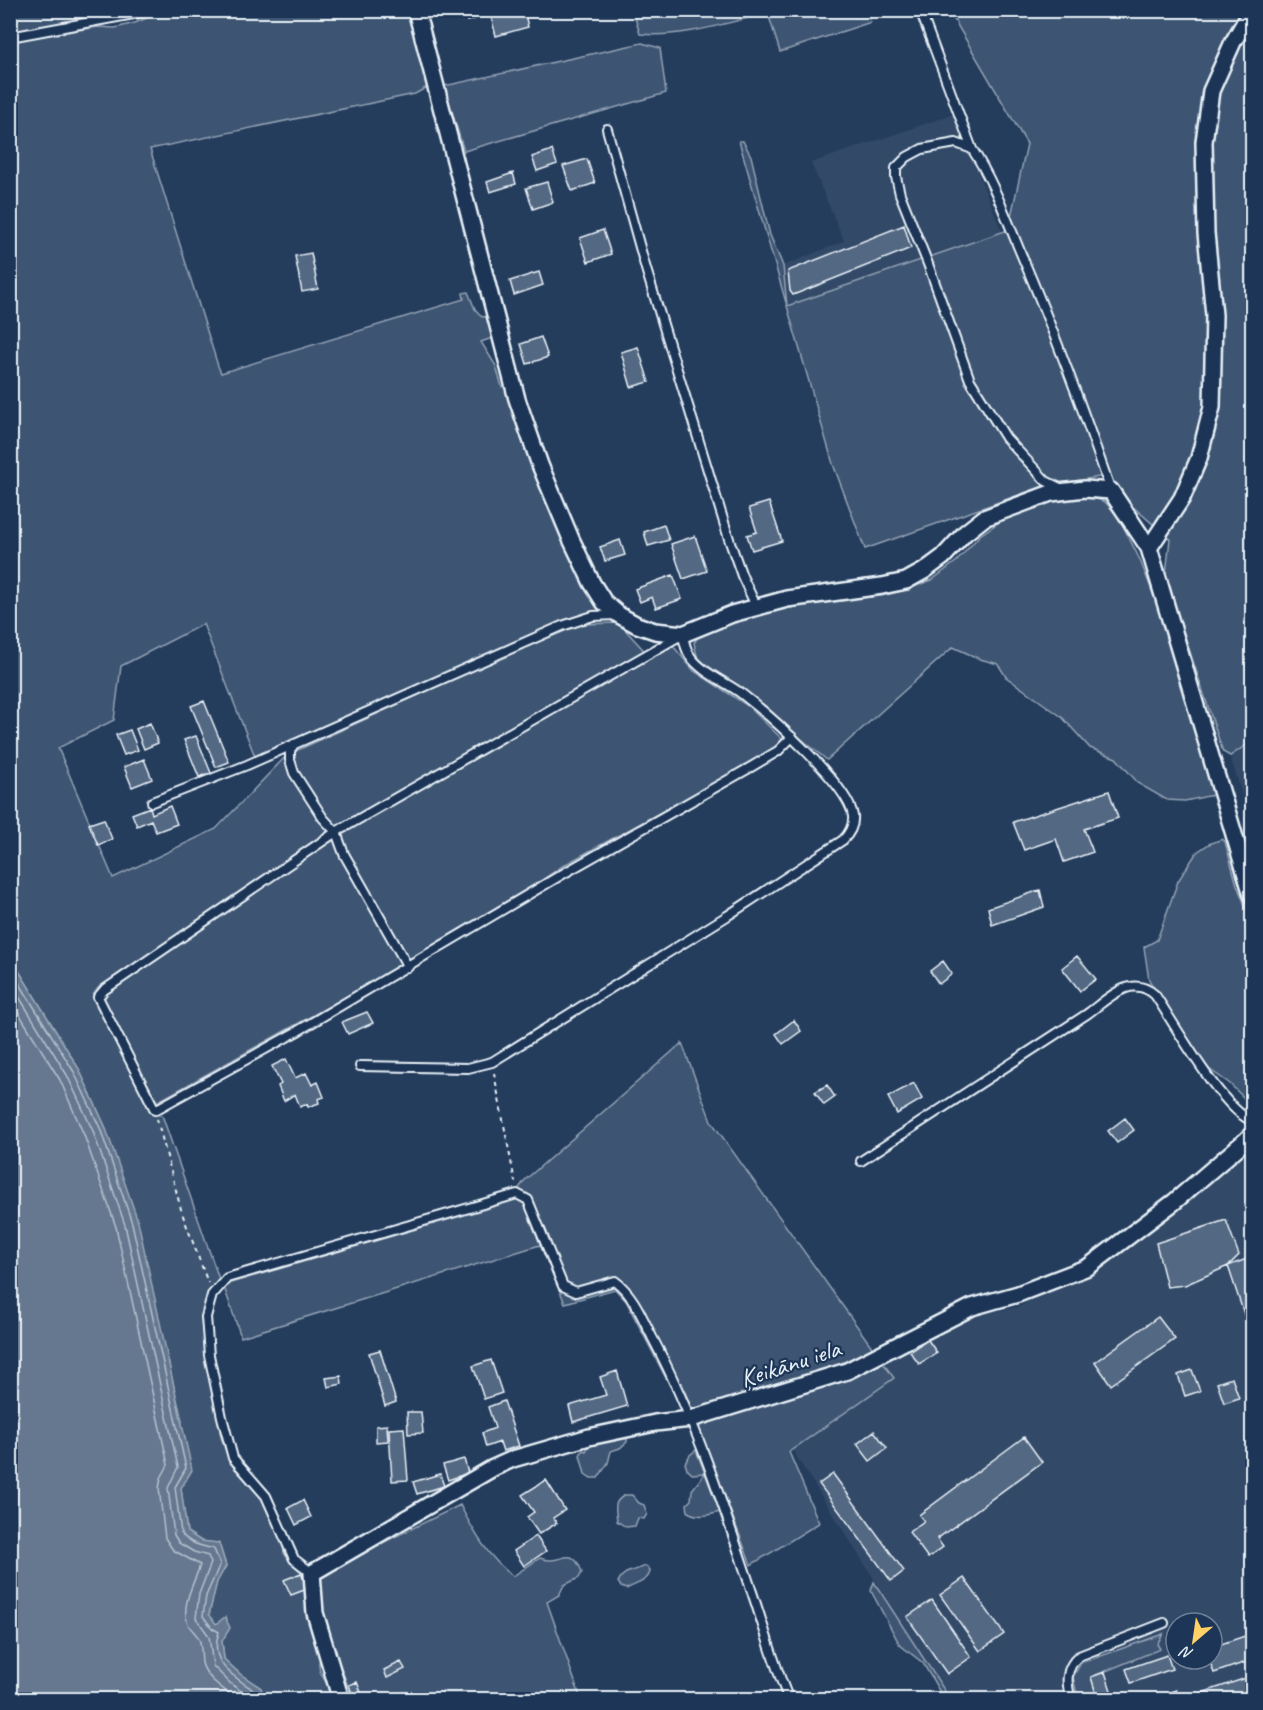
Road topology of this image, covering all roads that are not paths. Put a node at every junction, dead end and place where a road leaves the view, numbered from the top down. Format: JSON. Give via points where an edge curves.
{"nodes":[{"id":1,"x":154,"y":10,"type":"edge"},
{"id":2,"x":417,"y":10,"type":"edge"},
{"id":3,"x":920,"y":10,"type":"edge"},
{"id":4,"x":1252,"y":10,"type":"edge"},
{"id":5,"x":10,"y":36,"type":"edge"},
{"id":6,"x":607,"y":129,"type":"dead end"},
{"id":7,"x":972,"y":149,"type":"junction"},
{"id":8,"x":1065,"y":491,"type":"junction"},
{"id":9,"x":1111,"y":491,"type":"junction"},
{"id":10,"x":1149,"y":548,"type":"junction"},
{"id":11,"x":757,"y":608,"type":"junction"},
{"id":12,"x":619,"y":615,"type":"junction"},
{"id":13,"x":683,"y":634,"type":"junction"},
{"id":14,"x":792,"y":737,"type":"junction"},
{"id":15,"x":294,"y":744,"type":"junction"},
{"id":16,"x":152,"y":802,"type":"dead end"},
{"id":17,"x":336,"y":832,"type":"junction"},
{"id":18,"x":1252,"y":895,"type":"edge"},
{"id":19,"x":408,"y":967,"type":"junction"},
{"id":20,"x":360,"y":1066,"type":"dead end"},
{"id":21,"x":1252,"y":1121,"type":"edge"},
{"id":22,"x":1252,"y":1135,"type":"edge"},
{"id":23,"x":861,"y":1161,"type":"dead end"},
{"id":24,"x":691,"y":1419,"type":"junction"},
{"id":25,"x":312,"y":1573,"type":"junction"},
{"id":26,"x":1164,"y":1623,"type":"dead end"},
{"id":27,"x":341,"y":1700,"type":"edge"},
{"id":28,"x":789,"y":1700,"type":"edge"},
{"id":29,"x":1071,"y":1700,"type":"edge"}],
"edges":[{"from":1,"to":5,"type":"lane"},
{"from":2,"to":12,"type":"street","via":[[517,399],[592,583],[604,602]]},
{"from":3,"to":7,"type":"lane"},
{"from":4,"to":10,"type":"street","via":[[1211,92],[1204,142],[1206,233],[1214,315],[1212,407],[1199,458],[1182,498]]},
{"from":6,"to":11,"type":"lane","via":[[730,542]]},
{"from":7,"to":8,"type":"lane","via":[[956,143],[921,149],[908,157],[897,168],[900,194],[970,380],[1023,459],[1046,481]]},
{"from":7,"to":9,"type":"lane","via":[[986,169],[1041,302]]},
{"from":8,"to":9,"type":"street"},
{"from":8,"to":11,"type":"street","via":[[984,518],[943,557],[906,581],[787,599]]},
{"from":9,"to":10,"type":"street"},
{"from":10,"to":18,"type":"street"},
{"from":11,"to":13,"type":"street"},
{"from":12,"to":13,"type":"street","via":[[655,631]]},
{"from":12,"to":15,"type":"lane","via":[[593,616],[562,626]]},
{"from":13,"to":14,"type":"lane","via":[[690,656],[700,666]]},
{"from":13,"to":17,"type":"lane"},
{"from":14,"to":19,"type":"lane","via":[[752,767]]},
{"from":14,"to":20,"type":"lane","via":[[849,805],[853,816],[848,835],[728,916],[492,1062],[468,1068]]},
{"from":15,"to":16,"type":"lane"},
{"from":15,"to":17,"type":"lane","via":[[290,751],[294,772]]},
{"from":17,"to":19,"type":"lane","via":[[344,854]]},
{"from":17,"to":19,"type":"lane","via":[[98,997],[155,1110]]},
{"from":21,"to":23,"type":"lane","via":[[1223,1096],[1155,995],[1143,986],[1133,985]]},
{"from":22,"to":24,"type":"street","name":"Ķeikānu iela","via":[[1174,1202],[1088,1267],[972,1307],[847,1371]]},
{"from":24,"to":25,"type":"street","name":"Ķeikānu iela","via":[[618,1430],[513,1459]]},
{"from":24,"to":25,"type":"lane","via":[[667,1364],[625,1288],[615,1281],[576,1292],[563,1286],[528,1200],[517,1194],[227,1278],[212,1295],[206,1317],[209,1355],[232,1458],[266,1496],[294,1559]]},
{"from":24,"to":28,"type":"lane"},
{"from":25,"to":27,"type":"street","via":[[315,1613]]},
{"from":26,"to":29,"type":"lane","via":[[1079,1656],[1068,1671]]}]}
